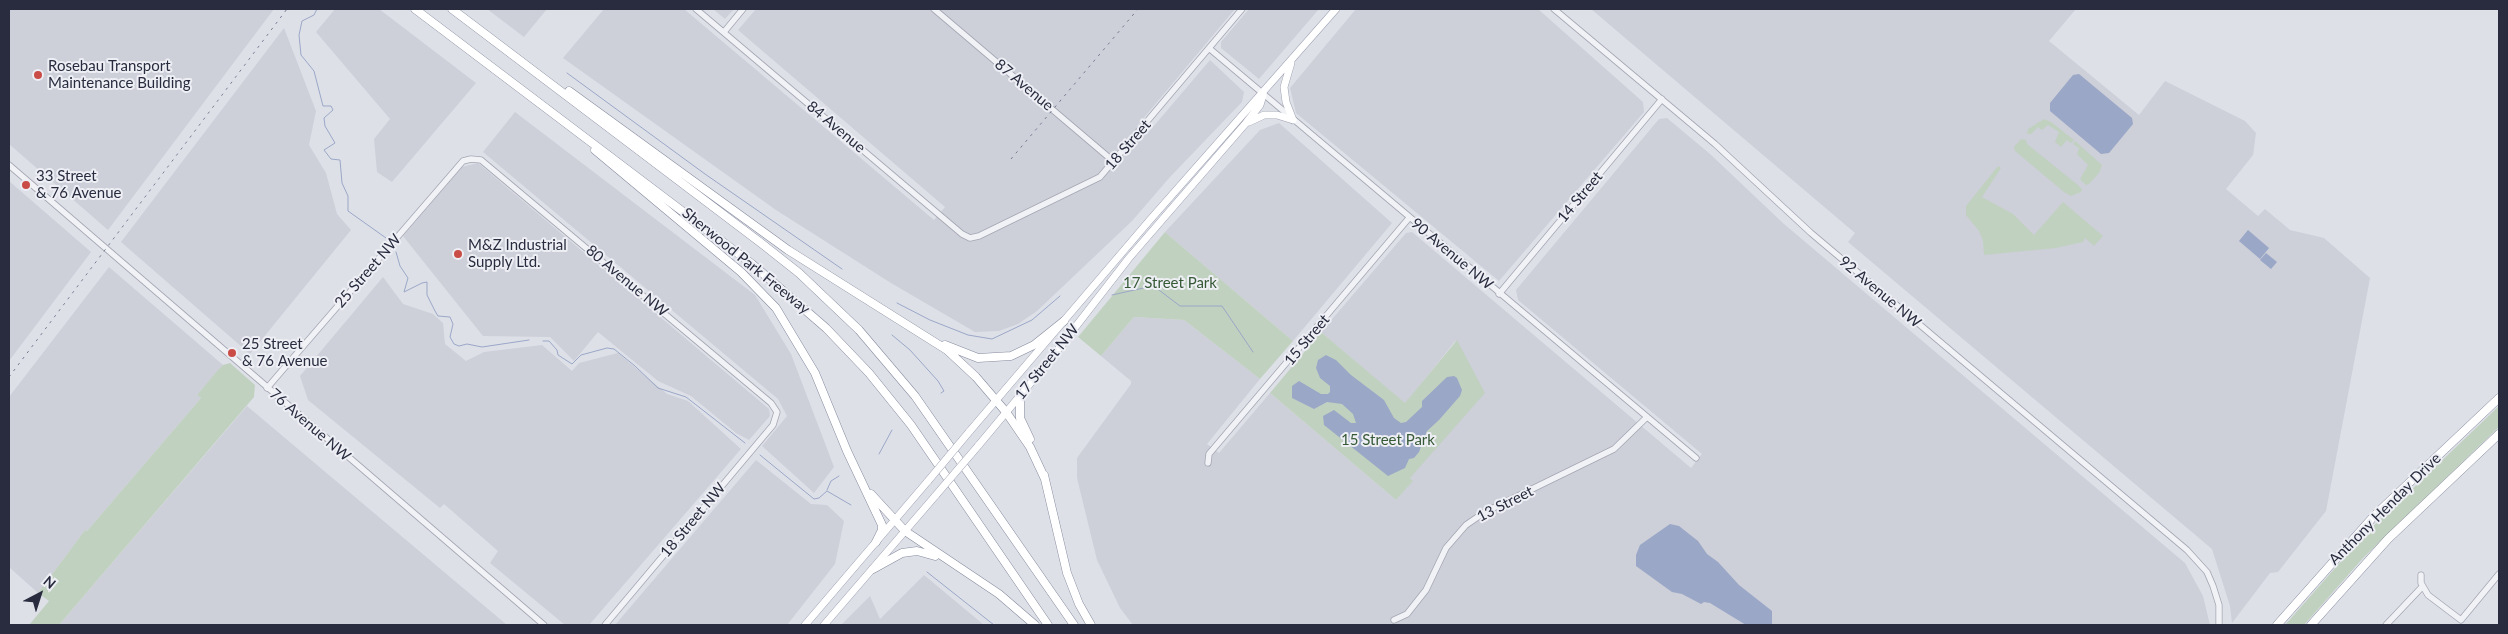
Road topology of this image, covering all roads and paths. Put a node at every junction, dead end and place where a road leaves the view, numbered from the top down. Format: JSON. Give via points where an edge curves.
{"nodes":[{"id":1,"x":415,"y":9,"type":"edge"},
{"id":2,"x":452,"y":9,"type":"edge"},
{"id":3,"x":696,"y":9,"type":"edge"},
{"id":4,"x":743,"y":9,"type":"edge"},
{"id":5,"x":934,"y":9,"type":"edge"},
{"id":6,"x":1242,"y":9,"type":"edge"},
{"id":7,"x":1336,"y":9,"type":"edge"},
{"id":8,"x":1554,"y":9,"type":"edge"},
{"id":9,"x":724,"y":32,"type":"junction"},
{"id":10,"x":502,"y":47,"type":"junction"},
{"id":11,"x":1210,"y":49,"type":"junction"},
{"id":12,"x":1292,"y":60,"type":"junction"},
{"id":13,"x":1263,"y":94,"type":"junction"},
{"id":14,"x":1662,"y":99,"type":"junction"},
{"id":15,"x":1293,"y":120,"type":"junction"},
{"id":16,"x":1246,"y":123,"type":"junction"},
{"id":17,"x":573,"y":128,"type":"junction"},
{"id":18,"x":471,"y":159,"type":"joint"},
{"id":19,"x":1113,"y":161,"type":"junction"},
{"id":20,"x":9,"y":165,"type":"edge"},
{"id":21,"x":1409,"y":218,"type":"junction"},
{"id":22,"x":979,"y":236,"type":"joint"},
{"id":23,"x":1499,"y":294,"type":"junction"},
{"id":24,"x":1064,"y":321,"type":"junction"},
{"id":25,"x":930,"y":338,"type":"junction"},
{"id":26,"x":267,"y":388,"type":"junction"},
{"id":27,"x":1020,"y":396,"type":"junction"},
{"id":28,"x":2499,"y":398,"type":"edge"},
{"id":29,"x":996,"y":400,"type":"junction"},
{"id":30,"x":777,"y":412,"type":"joint"},
{"id":31,"x":1006,"y":412,"type":"junction"},
{"id":32,"x":1646,"y":418,"type":"junction"},
{"id":33,"x":2499,"y":434,"type":"edge"},
{"id":34,"x":1696,"y":458,"type":"dead end"},
{"id":35,"x":1208,"y":463,"type":"dead end"},
{"id":36,"x":1045,"y":479,"type":"junction"},
{"id":37,"x":861,"y":480,"type":"junction"},
{"id":38,"x":895,"y":519,"type":"junction"},
{"id":39,"x":905,"y":531,"type":"junction"},
{"id":40,"x":876,"y":542,"type":"junction"},
{"id":41,"x":959,"y":568,"type":"junction"},
{"id":42,"x":872,"y":569,"type":"junction"},
{"id":43,"x":2499,"y":574,"type":"edge"},
{"id":44,"x":2421,"y":575,"type":"dead end"},
{"id":45,"x":2422,"y":587,"type":"junction"},
{"id":46,"x":1394,"y":620,"type":"dead end"},
{"id":47,"x":544,"y":625,"type":"edge"},
{"id":48,"x":604,"y":625,"type":"edge"},
{"id":49,"x":805,"y":625,"type":"edge"},
{"id":50,"x":824,"y":625,"type":"edge"},
{"id":51,"x":1035,"y":625,"type":"edge"},
{"id":52,"x":1048,"y":625,"type":"edge"},
{"id":53,"x":1074,"y":625,"type":"edge"},
{"id":54,"x":1091,"y":625,"type":"edge"},
{"id":55,"x":2219,"y":625,"type":"edge"},
{"id":56,"x":2277,"y":625,"type":"edge"},
{"id":57,"x":2311,"y":625,"type":"edge"},
{"id":58,"x":2386,"y":625,"type":"edge"}],
"edges":[{"from":1,"to":17,"type":"highway","name":"Sherwood Park Freeway"},
{"from":2,"to":10,"type":"highway","name":"Sherwood Park Freeway"},
{"from":3,"to":9,"type":"street","name":"84 Avenue"},
{"from":4,"to":9,"type":"street"},
{"from":5,"to":19,"type":"street","name":"87 Avenue"},
{"from":6,"to":11,"type":"street","name":"18 Street"},
{"from":7,"to":12,"type":"main road","name":"17 Street NW"},
{"from":8,"to":14,"type":"street","name":"92 Avenue NW"},
{"from":9,"to":22,"type":"street","name":"84 Avenue","via":[[962,234],[970,238]]},
{"from":10,"to":25,"type":"highway","via":[[537,68],[788,250]]},
{"from":10,"to":53,"type":"highway","name":"Sherwood Park Freeway","via":[[791,267],[859,330],[921,403]]},
{"from":11,"to":13,"type":"street","name":"90 Avenue NW"},
{"from":11,"to":19,"type":"street","name":"18 Street"},
{"from":12,"to":13,"type":"main road","name":"17 Street NW"},
{"from":12,"to":15,"type":"main road","via":[[1284,87]]},
{"from":13,"to":15,"type":"street","name":"90 Avenue NW"},
{"from":13,"to":16,"type":"main road","name":"17 Street NW","via":[[1260,106]]},
{"from":13,"to":24,"type":"main road","name":"17 Street NW"},
{"from":14,"to":23,"type":"street","name":"14 Street"},
{"from":14,"to":55,"type":"street","name":"92 Avenue NW","via":[[1811,233],[2187,550],[2207,572],[2218,605]]},
{"from":15,"to":16,"type":"main road","via":[[1264,115]]},
{"from":15,"to":21,"type":"street","name":"90 Avenue NW"},
{"from":16,"to":27,"type":"main road","name":"17 Street NW","via":[[1129,258]]},
{"from":17,"to":37,"type":"highway","via":[[591,147],[741,272],[776,308],[815,373]]},
{"from":17,"to":52,"type":"highway","name":"Sherwood Park Freeway","via":[[776,283],[848,350],[911,425]]},
{"from":18,"to":26,"type":"street","name":"25 Street NW","via":[[463,161],[454,171]]},
{"from":18,"to":30,"type":"street","name":"80 Avenue NW","via":[[482,160],[771,402]]},
{"from":19,"to":22,"type":"street","name":"18 Street","via":[[1100,177]]},
{"from":20,"to":26,"type":"street","name":"76 Avenue NW"},
{"from":21,"to":23,"type":"street","name":"90 Avenue NW"},
{"from":21,"to":35,"type":"street","name":"15 Street","via":[[1209,454]]},
{"from":23,"to":32,"type":"street","name":"90 Avenue NW"},
{"from":24,"to":25,"type":"highway","via":[[1027,350],[1000,358],[978,358]]},
{"from":24,"to":29,"type":"main road","name":"17 Street NW"},
{"from":25,"to":29,"type":"highway","via":[[966,368]]},
{"from":26,"to":47,"type":"street","name":"76 Avenue NW"},
{"from":27,"to":31,"type":"main road","name":"17 Street NW"},
{"from":27,"to":36,"type":"highway","via":[[1020,418],[1041,462]]},
{"from":28,"to":56,"type":"highway","name":"Anthony Henday Drive","via":[[2374,516]]},
{"from":29,"to":31,"type":"highway"},
{"from":29,"to":38,"type":"main road","name":"17 Street NW","bridge":true},
{"from":30,"to":48,"type":"street","name":"18 Street NW","via":[[773,425]]},
{"from":31,"to":36,"type":"highway","via":[[1030,446]]},
{"from":31,"to":39,"type":"main road","name":"17 Street NW","bridge":true},
{"from":32,"to":34,"type":"street","name":"90 Avenue NW"},
{"from":32,"to":46,"type":"street","name":"13 Street","via":[[1614,449],[1485,512],[1466,525],[1446,548],[1421,598],[1407,614]]},
{"from":33,"to":57,"type":"highway","name":"Anthony Henday Drive","via":[[2388,539]]},
{"from":36,"to":54,"type":"highway","via":[[1067,572]]},
{"from":37,"to":38,"type":"highway"},
{"from":37,"to":40,"type":"highway","via":[[882,525]]},
{"from":38,"to":39,"type":"highway"},
{"from":38,"to":40,"type":"main road","name":"17 Street NW"},
{"from":39,"to":41,"type":"highway"},
{"from":39,"to":42,"type":"main road","name":"17 Street NW"},
{"from":40,"to":49,"type":"main road","name":"17 Street NW"},
{"from":41,"to":42,"type":"highway","via":[[929,553],[910,551]]},
{"from":41,"to":51,"type":"highway","via":[[1012,603]]},
{"from":42,"to":50,"type":"main road","name":"17 Street NW"},
{"from":43,"to":45,"type":"street","via":[[2461,620]]},
{"from":44,"to":45,"type":"street"},
{"from":45,"to":58,"type":"street"}]}
